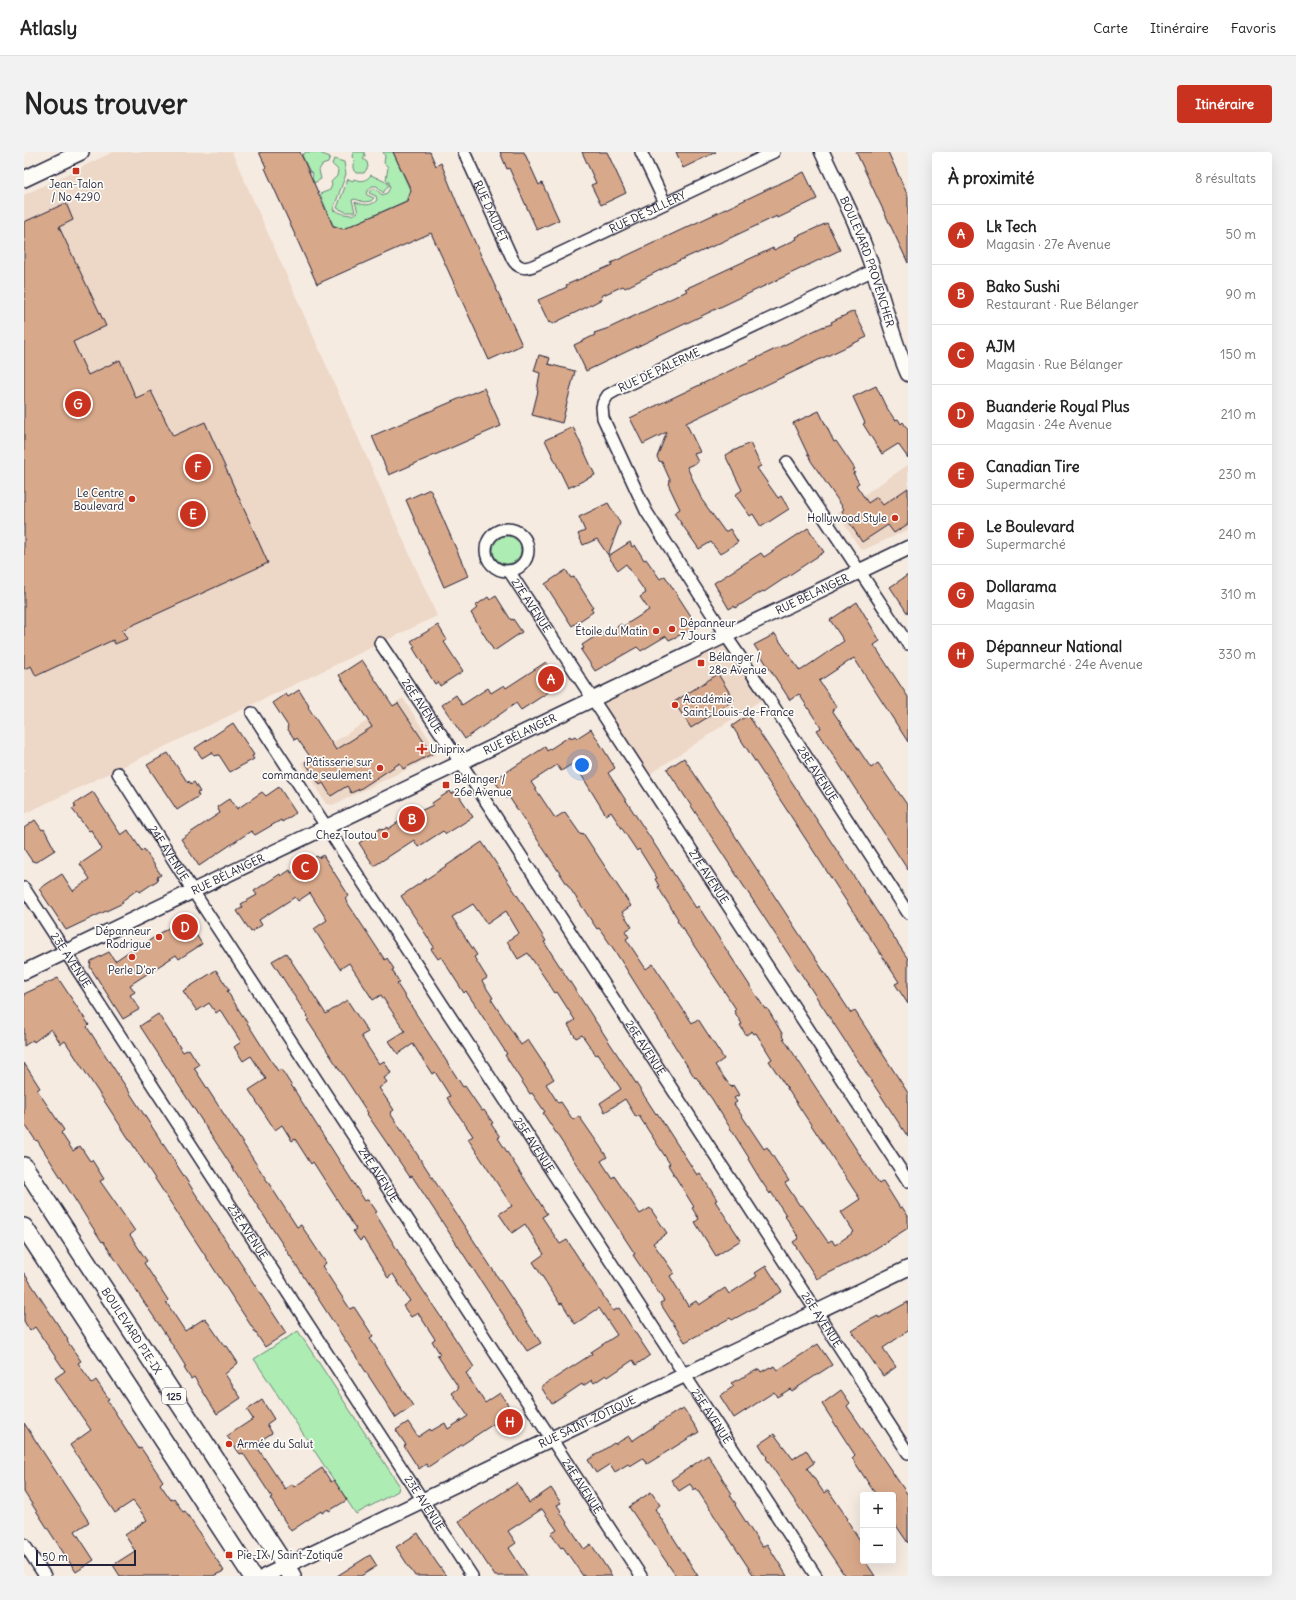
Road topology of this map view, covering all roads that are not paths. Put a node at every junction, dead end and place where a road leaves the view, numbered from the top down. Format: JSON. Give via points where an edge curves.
{"nodes":[{"id":1,"x":81,"y":152,"type":"edge"},
{"id":2,"x":464,"y":152,"type":"edge"},
{"id":3,"x":641,"y":152,"type":"edge"},
{"id":4,"x":774,"y":152,"type":"edge"},
{"id":5,"x":822,"y":152,"type":"edge"},
{"id":6,"x":24,"y":180,"type":"edge"},
{"id":7,"x":665,"y":203,"type":"junction"},
{"id":8,"x":520,"y":267,"type":"joint"},
{"id":9,"x":874,"y":270,"type":"junction"},
{"id":10,"x":908,"y":374,"type":"edge"},
{"id":11,"x":787,"y":462,"type":"dead end"},
{"id":12,"x":908,"y":548,"type":"edge"},
{"id":13,"x":509,"y":571,"type":"dead end"},
{"id":14,"x":859,"y":571,"type":"junction"},
{"id":15,"x":726,"y":636,"type":"junction"},
{"id":16,"x":380,"y":643,"type":"dead end"},
{"id":17,"x":908,"y":644,"type":"edge"},
{"id":18,"x":592,"y":699,"type":"junction"},
{"id":19,"x":252,"y":713,"type":"dead end"},
{"id":20,"x":460,"y":763,"type":"junction"},
{"id":21,"x":118,"y":772,"type":"dead end"},
{"id":22,"x":327,"y":827,"type":"junction"},
{"id":23,"x":24,"y":888,"type":"edge"},
{"id":24,"x":193,"y":891,"type":"junction"},
{"id":25,"x":908,"y":913,"type":"edge"},
{"id":26,"x":65,"y":953,"type":"junction"},
{"id":27,"x":24,"y":972,"type":"edge"},
{"id":28,"x":24,"y":1166,"type":"edge"},
{"id":29,"x":908,"y":1181,"type":"edge"},
{"id":30,"x":24,"y":1227,"type":"edge"},
{"id":31,"x":908,"y":1268,"type":"edge"},
{"id":32,"x":817,"y":1311,"type":"junction"},
{"id":33,"x":684,"y":1374,"type":"junction"},
{"id":34,"x":552,"y":1438,"type":"junction"},
{"id":35,"x":908,"y":1453,"type":"edge"},
{"id":36,"x":423,"y":1500,"type":"junction"},
{"id":37,"x":24,"y":1544,"type":"edge"},
{"id":38,"x":289,"y":1571,"type":"edge"},
{"id":39,"x":45,"y":1576,"type":"edge"},
{"id":40,"x":252,"y":1576,"type":"edge"},
{"id":41,"x":265,"y":1576,"type":"edge"},
{"id":42,"x":472,"y":1576,"type":"edge"},
{"id":43,"x":641,"y":1576,"type":"edge"},
{"id":44,"x":816,"y":1576,"type":"edge"}],
"edges":[{"from":1,"to":6,"type":"main road"},
{"from":2,"to":8,"type":"street","name":"RUE DAUDET","via":[[512,258]]},
{"from":3,"to":7,"type":"street"},
{"from":4,"to":7,"type":"street","name":"RUE DE SILLERY"},
{"from":5,"to":9,"type":"street","name":"BOULEVARD PROVENCHER","via":[[854,219]]},
{"from":7,"to":8,"type":"street","name":"RUE DE SILLERY","via":[[535,265]]},
{"from":9,"to":10,"type":"street","name":"BOULEVARD PROVENCHER","via":[[892,333]]},
{"from":9,"to":15,"type":"street","name":"RUE DE PALERME","via":[[617,390],[608,395],[603,403],[605,424],[646,512]]},
{"from":11,"to":14,"type":"street"},
{"from":12,"to":14,"type":"street","name":"RUE BÉLANGER"},
{"from":13,"to":18,"type":"street","name":"27E AVENUE"},
{"from":14,"to":15,"type":"street","name":"RUE BÉLANGER"},
{"from":14,"to":17,"type":"street"},
{"from":15,"to":18,"type":"street","name":"RUE BÉLANGER"},
{"from":15,"to":25,"type":"street","name":"28E AVENUE"},
{"from":16,"to":20,"type":"street","name":"26E AVENUE"},
{"from":18,"to":20,"type":"street","name":"RUE BÉLANGER"},
{"from":18,"to":29,"type":"street","name":"27E AVENUE"},
{"from":19,"to":22,"type":"street","name":"25E AVENUE"},
{"from":20,"to":22,"type":"street","name":"RUE BÉLANGER"},
{"from":20,"to":32,"type":"street","name":"26E AVENUE"},
{"from":21,"to":24,"type":"street","name":"24E AVENUE"},
{"from":22,"to":24,"type":"street","name":"RUE BÉLANGER"},
{"from":22,"to":33,"type":"street","name":"25E AVENUE"},
{"from":23,"to":26,"type":"street","name":"23E AVENUE"},
{"from":24,"to":26,"type":"street","name":"RUE BÉLANGER"},
{"from":24,"to":34,"type":"street","name":"24E AVENUE"},
{"from":26,"to":27,"type":"street","name":"RUE BÉLANGER"},
{"from":26,"to":36,"type":"street","name":"23E AVENUE"},
{"from":28,"to":38,"type":"main road","name":"BOULEVARD PIE-IX","number":"125"},
{"from":30,"to":40,"type":"main road"},
{"from":31,"to":32,"type":"street","name":"RUE SAINT-ZOTIQUE"},
{"from":32,"to":33,"type":"street","name":"RUE SAINT-ZOTIQUE"},
{"from":32,"to":35,"type":"street","name":"26E AVENUE"},
{"from":33,"to":34,"type":"street","name":"RUE SAINT-ZOTIQUE"},
{"from":33,"to":44,"type":"street","name":"25E AVENUE"},
{"from":34,"to":36,"type":"street","name":"RUE SAINT-ZOTIQUE"},
{"from":34,"to":43,"type":"street","name":"24E AVENUE"},
{"from":36,"to":38,"type":"street","name":"RUE SAINT-ZOTIQUE"},
{"from":36,"to":42,"type":"street","name":"23E AVENUE"},
{"from":37,"to":39,"type":"street"},
{"from":38,"to":41,"type":"street","name":"RUE SAINT-ZOTIQUE"}]}
